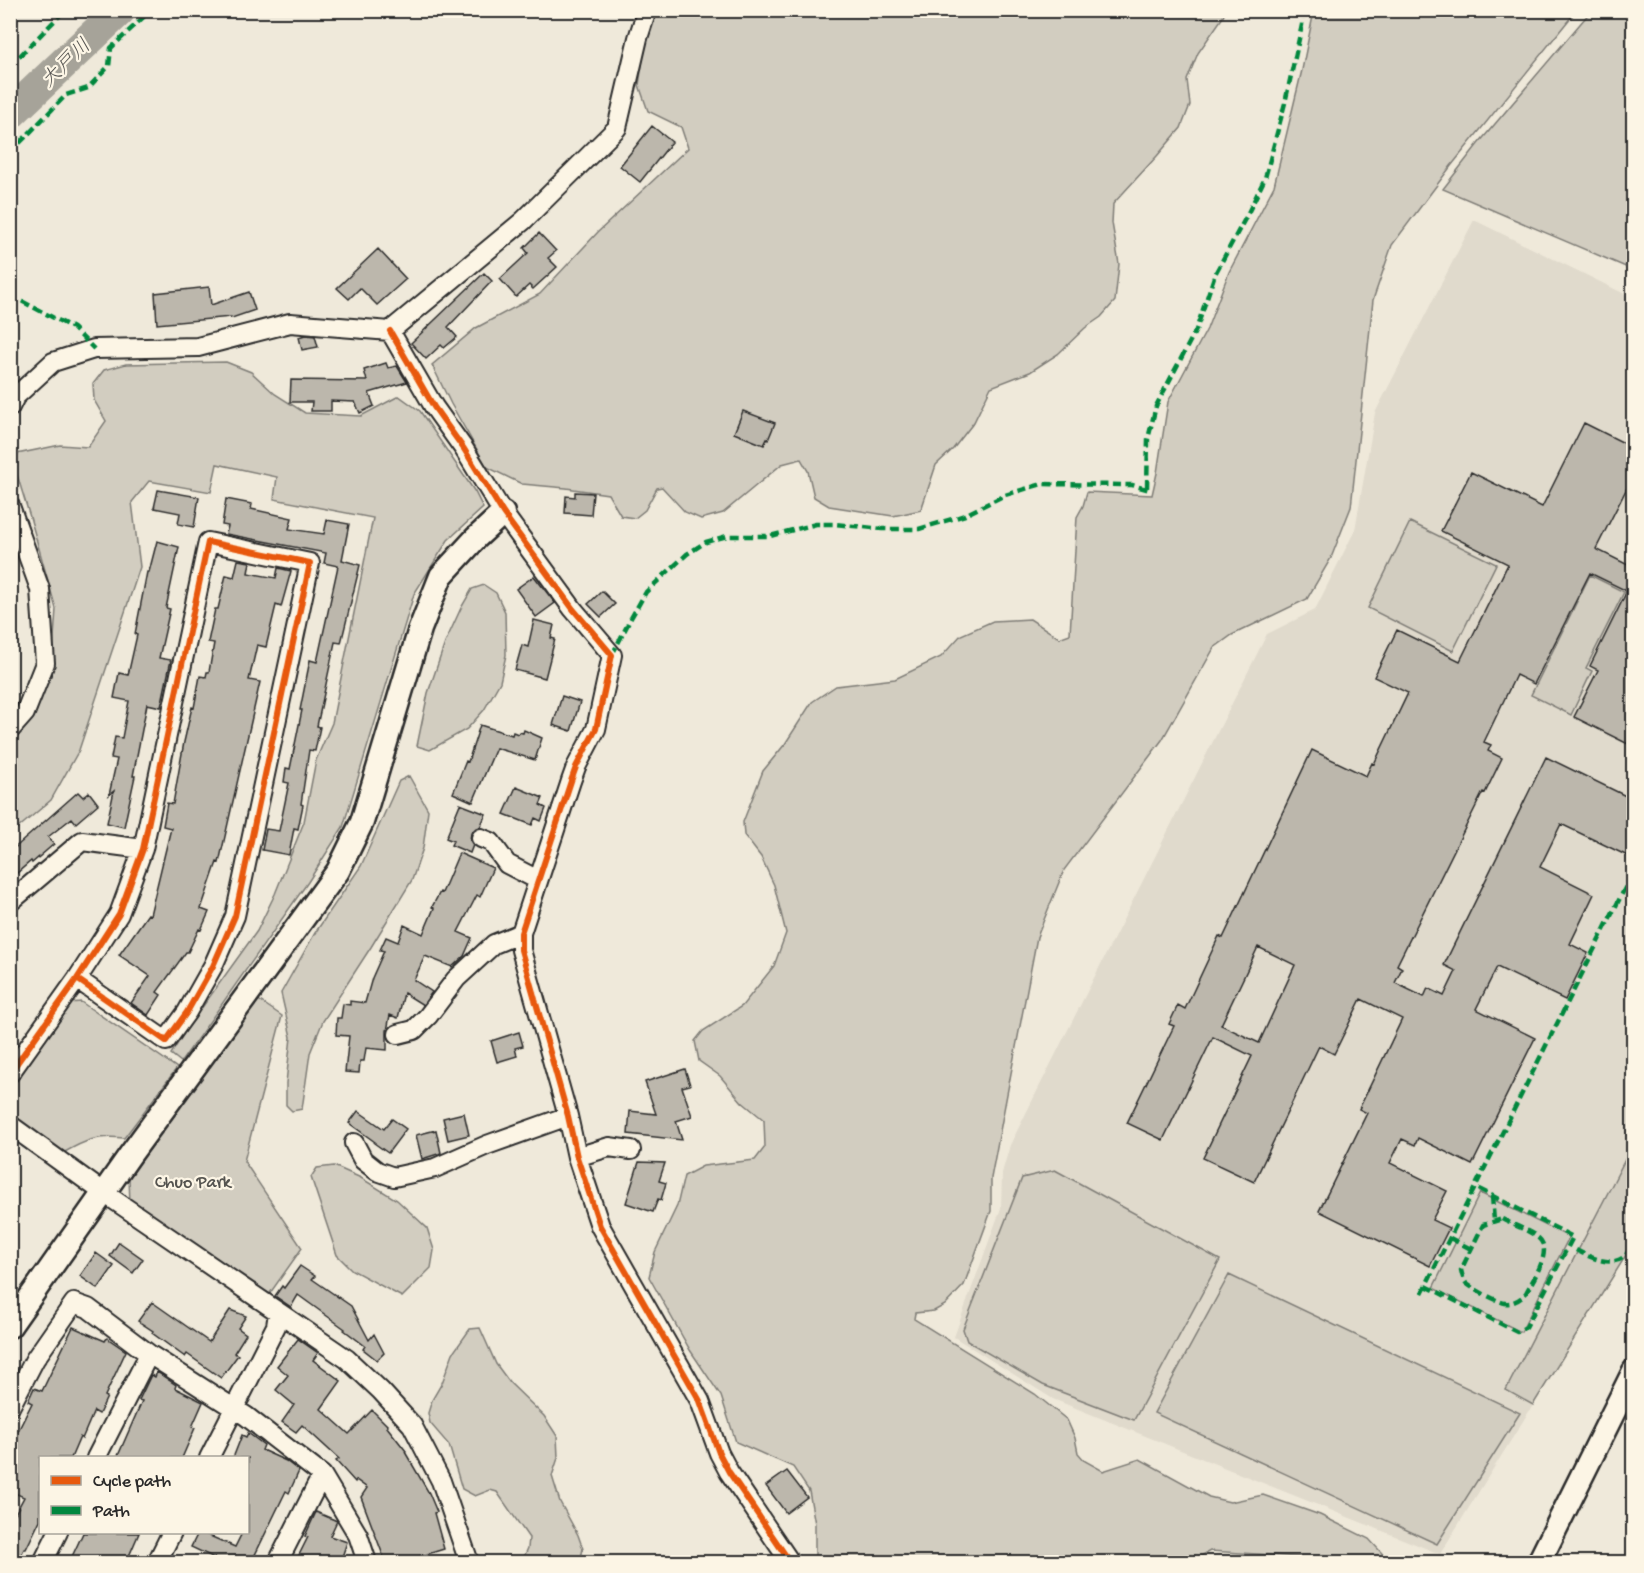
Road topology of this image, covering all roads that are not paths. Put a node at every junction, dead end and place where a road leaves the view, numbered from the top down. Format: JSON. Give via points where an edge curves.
{"nodes":[{"id":1,"x":648,"y":10,"type":"edge"},
{"id":2,"x":390,"y":331,"type":"junction"},
{"id":3,"x":10,"y":407,"type":"edge"},
{"id":4,"x":10,"y":506,"type":"edge"},
{"id":5,"x":503,"y":513,"type":"junction"},
{"id":6,"x":10,"y":730,"type":"edge"},
{"id":7,"x":481,"y":838,"type":"dead end"},
{"id":8,"x":144,"y":849,"type":"junction"},
{"id":9,"x":538,"y":880,"type":"junction"},
{"id":10,"x":10,"y":902,"type":"edge"},
{"id":11,"x":521,"y":933,"type":"junction"},
{"id":12,"x":77,"y":979,"type":"junction"},
{"id":13,"x":398,"y":1034,"type":"dead end"},
{"id":14,"x":10,"y":1073,"type":"edge"},
{"id":15,"x":568,"y":1116,"type":"junction"},
{"id":16,"x":10,"y":1125,"type":"edge"},
{"id":17,"x":354,"y":1143,"type":"dead end"},
{"id":18,"x":631,"y":1150,"type":"dead end"},
{"id":19,"x":577,"y":1157,"type":"junction"},
{"id":20,"x":104,"y":1193,"type":"junction"},
{"id":21,"x":278,"y":1313,"type":"junction"},
{"id":22,"x":10,"y":1326,"type":"edge"},
{"id":23,"x":149,"y":1354,"type":"junction"},
{"id":24,"x":1634,"y":1371,"type":"edge"},
{"id":25,"x":10,"y":1407,"type":"edge"},
{"id":26,"x":234,"y":1408,"type":"junction"},
{"id":27,"x":97,"y":1456,"type":"edge"},
{"id":28,"x":211,"y":1456,"type":"edge"},
{"id":29,"x":322,"y":1475,"type":"junction"},
{"id":30,"x":58,"y":1534,"type":"edge"},
{"id":31,"x":172,"y":1534,"type":"edge"},
{"id":32,"x":469,"y":1562,"type":"edge"},
{"id":33,"x":44,"y":1563,"type":"edge"},
{"id":34,"x":157,"y":1563,"type":"edge"},
{"id":35,"x":278,"y":1563,"type":"edge"},
{"id":36,"x":367,"y":1563,"type":"edge"},
{"id":37,"x":790,"y":1563,"type":"edge"},
{"id":38,"x":1539,"y":1563,"type":"edge"}],
"edges":[{"from":1,"to":2,"type":"street","via":[[617,128],[523,221]]},
{"from":2,"to":3,"type":"street","via":[[291,323],[198,347],[94,349],[53,362],[15,397]]},
{"from":2,"to":5,"type":"street"},
{"from":4,"to":6,"type":"street","via":[[40,589],[45,663],[25,713]]},
{"from":5,"to":9,"type":"street","via":[[612,655],[596,729],[576,767]]},
{"from":5,"to":20,"type":"street","via":[[441,576],[420,629],[362,822],[338,871]]},
{"from":7,"to":9,"type":"street","via":[[491,842],[507,864]]},
{"from":8,"to":10,"type":"street","via":[[82,841]]},
{"from":8,"to":12,"type":"street","via":[[119,914]]},
{"from":8,"to":12,"type":"street","via":[[208,542],[310,563],[235,916],[213,966],[166,1041]]},
{"from":9,"to":11,"type":"street"},
{"from":11,"to":13,"type":"street","via":[[494,944],[456,979],[414,1030]]},
{"from":11,"to":15,"type":"street","via":[[521,950]]},
{"from":12,"to":14,"type":"street"},
{"from":15,"to":17,"type":"street","via":[[435,1168],[394,1177],[363,1160]]},
{"from":15,"to":19,"type":"street"},
{"from":16,"to":20,"type":"street"},
{"from":18,"to":19,"type":"street","via":[[609,1147]]},
{"from":19,"to":37,"type":"street","via":[[600,1226],[700,1401],[719,1453]]},
{"from":20,"to":21,"type":"street"},
{"from":20,"to":22,"type":"street"},
{"from":21,"to":26,"type":"street","via":[[276,1326]]},
{"from":21,"to":32,"type":"street","via":[[347,1359],[411,1425],[441,1480]]},
{"from":23,"to":25,"type":"street","via":[[88,1308],[74,1303],[34,1359]]},
{"from":23,"to":26,"type":"street"},
{"from":23,"to":27,"type":"street"},
{"from":24,"to":38,"type":"street"},
{"from":26,"to":28,"type":"street"},
{"from":26,"to":29,"type":"street"},
{"from":29,"to":35,"type":"street"},
{"from":29,"to":36,"type":"street","via":[[358,1535]]},
{"from":30,"to":33,"type":"street"},
{"from":31,"to":34,"type":"street"}]}
